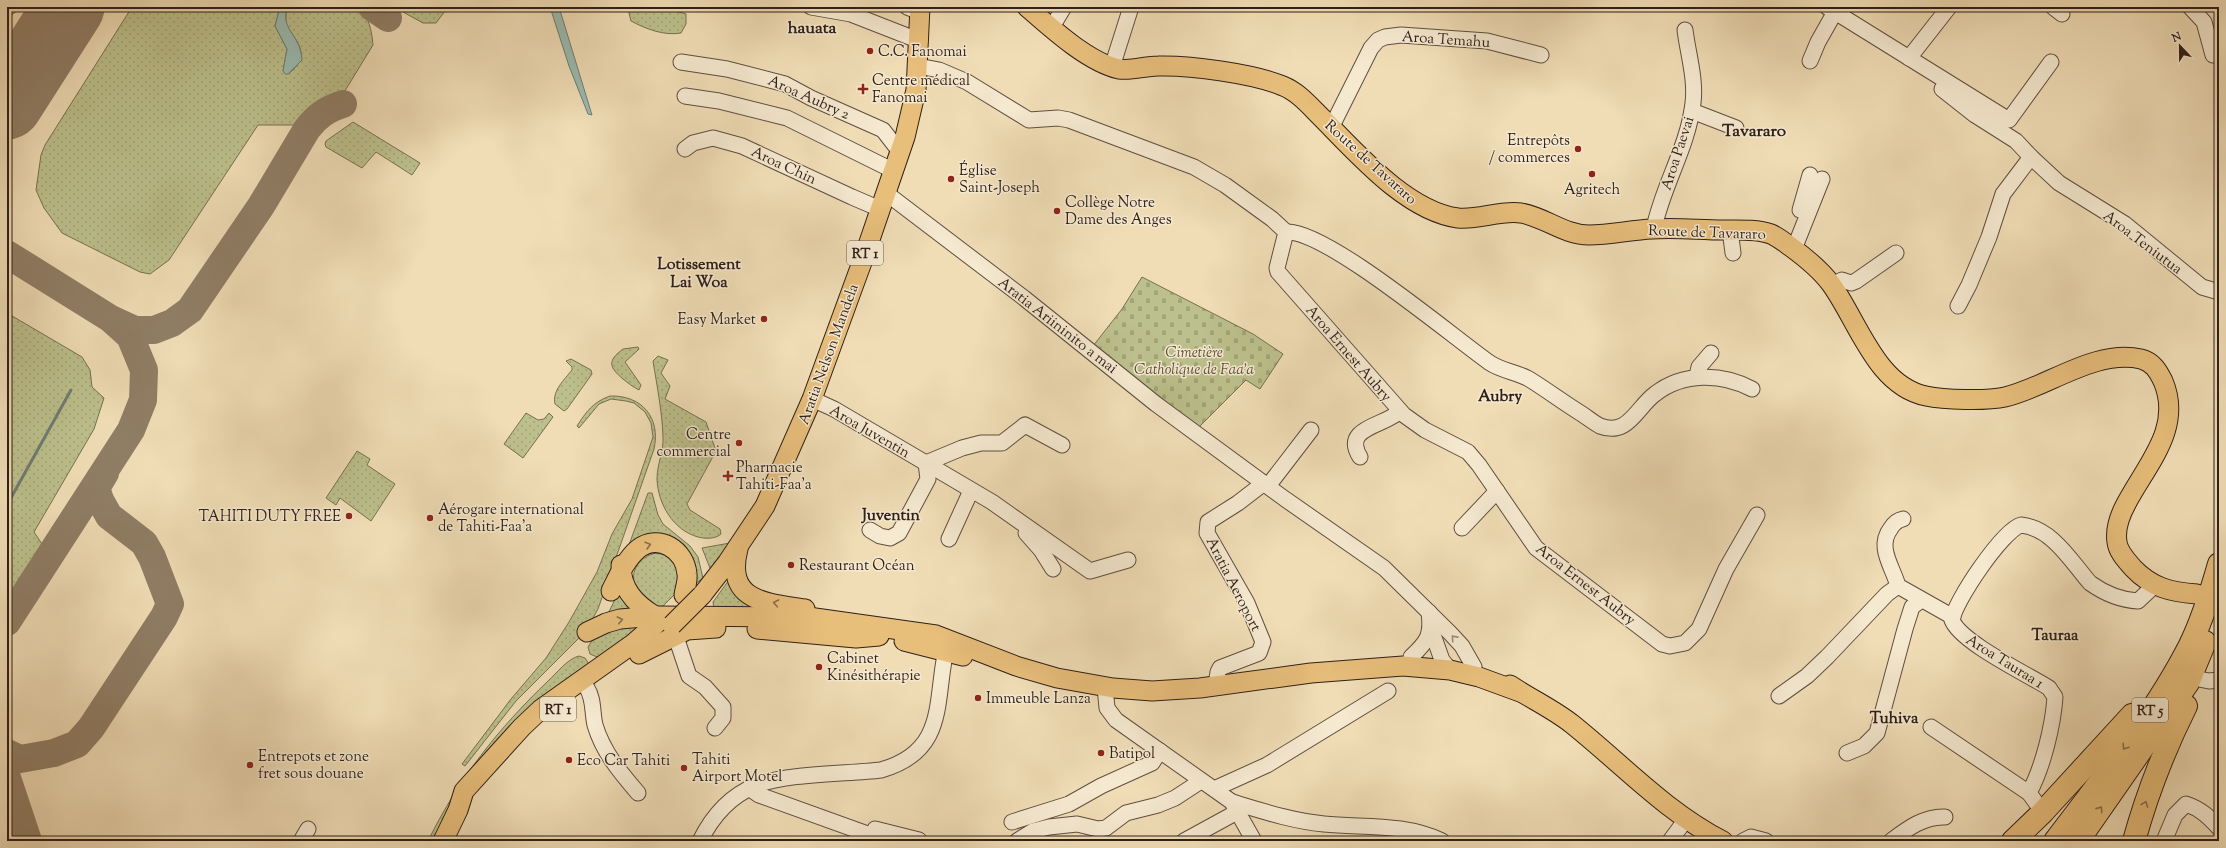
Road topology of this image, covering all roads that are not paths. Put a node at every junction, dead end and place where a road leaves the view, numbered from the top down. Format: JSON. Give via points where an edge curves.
{"nodes":[{"id":1,"x":811,"y":7,"type":"edge"},
{"id":2,"x":1027,"y":7,"type":"edge"},
{"id":3,"x":1064,"y":7,"type":"edge"},
{"id":4,"x":1131,"y":7,"type":"edge"},
{"id":5,"x":1949,"y":7,"type":"edge"},
{"id":6,"x":2190,"y":7,"type":"edge"},
{"id":7,"x":916,"y":9,"type":"edge"},
{"id":8,"x":1831,"y":10,"type":"edge"},
{"id":9,"x":1052,"y":27,"type":"junction"},
{"id":10,"x":1686,"y":30,"type":"dead end"},
{"id":11,"x":920,"y":41,"type":"junction"},
{"id":12,"x":1541,"y":55,"type":"dead end"},
{"id":13,"x":2213,"y":55,"type":"dead end"},
{"id":14,"x":1909,"y":58,"type":"junction"},
{"id":15,"x":1810,"y":61,"type":"dead end"},
{"id":16,"x":681,"y":62,"type":"dead end"},
{"id":17,"x":2051,"y":62,"type":"dead end"},
{"id":18,"x":918,"y":66,"type":"junction"},
{"id":19,"x":1112,"y":67,"type":"junction"},
{"id":20,"x":1928,"y":71,"type":"junction"},
{"id":21,"x":685,"y":96,"type":"dead end"},
{"id":22,"x":1692,"y":111,"type":"junction"},
{"id":23,"x":1331,"y":128,"type":"junction"},
{"id":24,"x":1736,"y":128,"type":"dead end"},
{"id":25,"x":685,"y":149,"type":"dead end"},
{"id":26,"x":900,"y":152,"type":"junction"},
{"id":27,"x":2031,"y":157,"type":"junction"},
{"id":28,"x":894,"y":171,"type":"junction"},
{"id":29,"x":1816,"y":177,"type":"dead end"},
{"id":30,"x":883,"y":201,"type":"junction"},
{"id":31,"x":1654,"y":228,"type":"junction"},
{"id":32,"x":1730,"y":230,"type":"junction"},
{"id":33,"x":1286,"y":232,"type":"junction"},
{"id":34,"x":1791,"y":247,"type":"junction"},
{"id":35,"x":1733,"y":253,"type":"dead end"},
{"id":36,"x":1896,"y":253,"type":"dead end"},
{"id":37,"x":1832,"y":285,"type":"junction"},
{"id":38,"x":2219,"y":292,"type":"edge"},
{"id":39,"x":1958,"y":306,"type":"dead end"},
{"id":40,"x":1711,"y":353,"type":"dead end"},
{"id":41,"x":1697,"y":376,"type":"junction"},
{"id":42,"x":1752,"y":389,"type":"dead end"},
{"id":43,"x":812,"y":400,"type":"junction"},
{"id":44,"x":1400,"y":411,"type":"junction"},
{"id":45,"x":1311,"y":430,"type":"dead end"},
{"id":46,"x":1062,"y":445,"type":"dead end"},
{"id":47,"x":1360,"y":457,"type":"dead end"},
{"id":48,"x":926,"y":463,"type":"junction"},
{"id":49,"x":1266,"y":485,"type":"junction"},
{"id":50,"x":772,"y":489,"type":"junction"},
{"id":51,"x":969,"y":490,"type":"junction"},
{"id":52,"x":1497,"y":491,"type":"junction"},
{"id":53,"x":1009,"y":514,"type":"junction"},
{"id":54,"x":1757,"y":515,"type":"dead end"},
{"id":55,"x":1903,"y":519,"type":"dead end"},
{"id":56,"x":1462,"y":528,"type":"dead end"},
{"id":57,"x":870,"y":530,"type":"dead end"},
{"id":58,"x":948,"y":539,"type":"dead end"},
{"id":59,"x":739,"y":545,"type":"junction"},
{"id":60,"x":621,"y":551,"type":"dead end"},
{"id":61,"x":1128,"y":560,"type":"dead end"},
{"id":62,"x":2219,"y":564,"type":"edge"},
{"id":63,"x":1053,"y":569,"type":"dead end"},
{"id":64,"x":621,"y":572,"type":"junction"},
{"id":65,"x":1898,"y":586,"type":"junction"},
{"id":66,"x":2154,"y":586,"type":"junction"},
{"id":67,"x":611,"y":591,"type":"dead end"},
{"id":68,"x":2197,"y":594,"type":"dead end"},
{"id":69,"x":690,"y":595,"type":"junction"},
{"id":70,"x":1921,"y":600,"type":"junction"},
{"id":71,"x":1429,"y":612,"type":"junction"},
{"id":72,"x":1953,"y":617,"type":"junction"},
{"id":73,"x":774,"y":618,"type":"junction"},
{"id":74,"x":2216,"y":618,"type":"edge"},
{"id":75,"x":665,"y":625,"type":"junction"},
{"id":76,"x":1431,"y":629,"type":"junction"},
{"id":77,"x":587,"y":632,"type":"dead end"},
{"id":78,"x":879,"y":636,"type":"junction"},
{"id":79,"x":943,"y":643,"type":"junction"},
{"id":80,"x":2189,"y":647,"type":"junction"},
{"id":81,"x":1411,"y":658,"type":"junction"},
{"id":82,"x":1446,"y":665,"type":"junction"},
{"id":83,"x":1474,"y":667,"type":"junction"},
{"id":84,"x":1310,"y":674,"type":"junction"},
{"id":85,"x":2209,"y":680,"type":"edge"},
{"id":86,"x":1216,"y":685,"type":"junction"},
{"id":87,"x":1106,"y":687,"type":"junction"},
{"id":88,"x":587,"y":688,"type":"junction"},
{"id":89,"x":1388,"y":692,"type":"dead end"},
{"id":90,"x":1520,"y":692,"type":"junction"},
{"id":91,"x":1779,"y":696,"type":"dead end"},
{"id":92,"x":1931,"y":727,"type":"dead end"},
{"id":93,"x":715,"y":728,"type":"dead end"},
{"id":94,"x":1160,"y":752,"type":"junction"},
{"id":95,"x":1847,"y":753,"type":"dead end"},
{"id":96,"x":1208,"y":785,"type":"junction"},
{"id":97,"x":749,"y":788,"type":"junction"},
{"id":98,"x":638,"y":793,"type":"dead end"},
{"id":99,"x":2029,"y":793,"type":"junction"},
{"id":100,"x":1234,"y":807,"type":"junction"},
{"id":101,"x":458,"y":810,"type":"junction"},
{"id":102,"x":2044,"y":812,"type":"junction"},
{"id":103,"x":827,"y":818,"type":"junction"},
{"id":104,"x":1687,"y":818,"type":"junction"},
{"id":105,"x":1945,"y":818,"type":"dead end"},
{"id":106,"x":1012,"y":822,"type":"dead end"},
{"id":107,"x":2219,"y":828,"type":"edge"},
{"id":108,"x":919,"y":840,"type":"dead end"},
{"id":109,"x":443,"y":841,"type":"edge"},
{"id":110,"x":700,"y":841,"type":"edge"},
{"id":111,"x":886,"y":841,"type":"edge"},
{"id":112,"x":1017,"y":841,"type":"edge"},
{"id":113,"x":1184,"y":841,"type":"edge"},
{"id":114,"x":1254,"y":841,"type":"edge"},
{"id":115,"x":1442,"y":841,"type":"edge"},
{"id":116,"x":1670,"y":841,"type":"edge"},
{"id":117,"x":1723,"y":841,"type":"edge"},
{"id":118,"x":1743,"y":841,"type":"edge"},
{"id":119,"x":1766,"y":841,"type":"edge"},
{"id":120,"x":1891,"y":841,"type":"edge"},
{"id":121,"x":2013,"y":841,"type":"edge"},
{"id":122,"x":2055,"y":841,"type":"edge"},
{"id":123,"x":2078,"y":841,"type":"edge"},
{"id":124,"x":2134,"y":841,"type":"edge"},
{"id":125,"x":2164,"y":841,"type":"edge"}],
"edges":[{"from":1,"to":11,"type":"street","via":[[851,14]]},
{"from":2,"to":9,"type":"main road","name":"Route de Tavararo"},
{"from":3,"to":9,"type":"street"},
{"from":4,"to":19,"type":"street"},
{"from":5,"to":14,"type":"street"},
{"from":6,"to":13,"type":"street","via":[[2204,22]]},
{"from":7,"to":11,"type":"main road","name":"Aratia Nelson Mandela","number":"RT 1"},
{"from":8,"to":14,"type":"street"},
{"from":8,"to":15,"type":"street"},
{"from":9,"to":19,"type":"main road","name":"Route de Tavararo","via":[[1078,48]]},
{"from":10,"to":22,"type":"street","name":"Aroa Paevai","via":[[1694,81]]},
{"from":11,"to":18,"type":"main road","name":"Aratia Nelson Mandela","number":"RT 1"},
{"from":12,"to":23,"type":"street","name":"Aroa Temahu","via":[[1487,41],[1385,36],[1371,48]]},
{"from":14,"to":20,"type":"street"},
{"from":16,"to":26,"type":"street","name":"Aroa Aubry 2","via":[[726,69],[785,84],[883,130]]},
{"from":17,"to":20,"type":"street","via":[[2009,120]]},
{"from":18,"to":26,"type":"main road","name":"Aratia Nelson Mandela","number":"RT 1","via":[[916,90]]},
{"from":18,"to":33,"type":"street","via":[[938,70],[967,82],[1029,120],[1069,120],[1194,167],[1225,185]]},
{"from":19,"to":23,"type":"main road","name":"Route de Tavararo","via":[[1126,70],[1171,66],[1281,85],[1305,102]]},
{"from":20,"to":27,"type":"street","name":"Aroa Teniutua","via":[[1939,87],[1975,115],[2016,141]]},
{"from":21,"to":28,"type":"street","via":[[719,101],[787,118]]},
{"from":22,"to":24,"type":"street"},
{"from":22,"to":31,"type":"street","name":"Aroa Paevai","via":[[1684,143],[1658,208]]},
{"from":23,"to":31,"type":"main road","name":"Route de Tavararo","via":[[1405,195],[1418,204],[1446,215],[1465,218],[1520,213],[1569,232],[1587,235]]},
{"from":25,"to":30,"type":"street","name":"Aroa Chin","via":[[693,142],[713,138],[742,146],[852,197]]},
{"from":26,"to":28,"type":"main road","name":"Aratia Nelson Mandela","number":"RT 1"},
{"from":27,"to":38,"type":"street","name":"Aroa Teniutua","via":[[2059,183],[2125,224],[2202,287]]},
{"from":27,"to":39,"type":"street","via":[[2002,194],[1989,237]]},
{"from":28,"to":30,"type":"main road","name":"Aratia Nelson Mandela","number":"RT 1"},
{"from":29,"to":34,"type":"street"},
{"from":30,"to":43,"type":"main road","name":"Aratia Nelson Mandela","number":"RT 1"},
{"from":30,"to":49,"type":"street","name":"Aratia Ariininito a mai","via":[[1024,298],[1156,404]]},
{"from":31,"to":32,"type":"main road","name":"Route de Tavararo"},
{"from":32,"to":34,"type":"main road","name":"Route de Tavararo","via":[[1769,233]]},
{"from":32,"to":35,"type":"street"},
{"from":33,"to":41,"type":"street","via":[[1293,231],[1303,235],[1346,258],[1435,320],[1490,363],[1528,379],[1600,426],[1618,428],[1627,424],[1662,388]]},
{"from":33,"to":44,"type":"street","name":"Aroa Ernest Aubry","via":[[1276,268],[1278,272]]},
{"from":34,"to":37,"type":"main road","name":"Route de Tavararo","via":[[1815,266]]},
{"from":36,"to":37,"type":"street","via":[[1856,281],[1851,283],[1842,280]]},
{"from":37,"to":66,"type":"main road","name":"Route de Tavararo","via":[[1883,367],[1904,387],[1922,396],[2000,398],[2073,369],[2112,360],[2140,359],[2156,368],[2170,406],[2166,433],[2123,510],[2117,541],[2119,549],[2132,567]]},
{"from":40,"to":41,"type":"street","via":[[1699,367]]},
{"from":41,"to":42,"type":"street","via":[[1732,380]]},
{"from":43,"to":48,"type":"street","name":"Aroa Juventin","via":[[834,409]]},
{"from":43,"to":50,"type":"main road","name":"Aratia Nelson Mandela","number":"RT 1"},
{"from":44,"to":47,"type":"street","via":[[1394,418],[1367,427],[1360,433],[1354,449]]},
{"from":44,"to":52,"type":"street","name":"Aroa Ernest Aubry","via":[[1425,430],[1468,452]]},
{"from":45,"to":49,"type":"street"},
{"from":46,"to":48,"type":"street","name":"Aroa Juventin","via":[[1025,425],[1002,443],[981,443]]},
{"from":48,"to":51,"type":"street","name":"Aroa Juventin"},
{"from":48,"to":57,"type":"street","name":"Aroa Juventin","via":[[928,480],[899,533],[890,538]]},
{"from":49,"to":71,"type":"street","name":"Aratia Ariininito a mai","via":[[1384,568]]},
{"from":49,"to":86,"type":"street","name":"Aratia Aeroport","via":[[1208,522],[1207,533],[1247,603],[1263,642],[1259,652],[1220,668]]},
{"from":50,"to":59,"type":"main road","name":"Aratia Nelson Mandela","number":"RT 1","via":[[765,506]]},
{"from":50,"to":69,"type":"main road","name":"Aratia Nelson Mandela","number":"RT 1","via":[[758,502]]},
{"from":51,"to":53,"type":"street","name":"Aroa Juventin"},
{"from":51,"to":58,"type":"street"},
{"from":52,"to":54,"type":"street","name":"Aroa Ernest Aubry","via":[[1536,548],[1657,641],[1670,646],[1685,643],[1699,629],[1726,569]]},
{"from":52,"to":56,"type":"street"},
{"from":53,"to":61,"type":"street","name":"Aroa Juventin","via":[[1090,571]]},
{"from":53,"to":63,"type":"street","name":"Aroa Juventin","via":[[1041,550]]},
{"from":55,"to":65,"type":"street","via":[[1891,528],[1885,543],[1885,551]]},
{"from":59,"to":69,"type":"main road","name":"Aratia Nelson Mandela","number":"RT 1"},
{"from":79,"to":59,"type":"main road","one_way":true,"via":[[903,622],[885,617],[823,612],[754,599],[745,594],[735,575]]},
{"from":60,"to":64,"type":"main road"},
{"from":62,"to":80,"type":"highway","number":"RT 5","via":[[2209,599]]},
{"from":64,"to":67,"type":"main road"},
{"from":64,"to":69,"type":"main road","one_way":true,"via":[[632,555],[641,547],[653,543],[666,544],[677,551],[684,562]]},
{"from":64,"to":75,"type":"main road","via":[[625,587],[631,596]]},
{"from":65,"to":70,"type":"street"},
{"from":65,"to":91,"type":"street","via":[[1887,594],[1807,676]]},
{"from":66,"to":68,"type":"main road","name":"Route de Tavararo"},
{"from":66,"to":72,"type":"street","via":[[2138,601],[2098,588],[2090,583],[2047,535],[2037,529],[2021,525],[2006,534],[1997,544],[1959,603]]},
{"from":69,"to":75,"type":"main road","name":"Aratia Nelson Mandela","number":"RT 1","bridge":true},
{"from":70,"to":72,"type":"street"},
{"from":70,"to":95,"type":"street","via":[[1912,607],[1877,733],[1864,746]]},
{"from":71,"to":76,"type":"street"},
{"from":83,"to":71,"type":"street","name":"Aratia Ariininito a mai","one_way":true,"via":[[1462,646]]},
{"from":72,"to":99,"type":"street","name":"Aroa Tauraa 1","via":[[1954,625],[1965,637],[2053,692],[2054,705],[2043,760]]},
{"from":73,"to":75,"type":"main road"},
{"from":73,"to":78,"type":"main road"},
{"from":73,"to":79,"type":"main road","via":[[808,617],[844,621]]},
{"from":74,"to":85,"type":"highway","via":[[2210,651]]},
{"from":123,"to":74,"type":"highway","number":"RT 5","one_way":true,"via":[[2188,683]]},
{"from":77,"to":75,"type":"main road","one_way":true,"via":[[620,619]]},
{"from":75,"to":78,"type":"main road","via":[[693,629],[728,627],[856,638]]},
{"from":75,"to":88,"type":"main road","name":"Aratia Nelson Mandela","number":"RT 1","via":[[639,654]]},
{"from":75,"to":93,"type":"street","via":[[689,676],[705,687],[723,707],[723,718]]},
{"from":75,"to":101,"type":"main road","name":"Aratia Nelson Mandela","number":"RT 1","via":[[634,643],[541,709],[464,791]]},
{"from":76,"to":81,"type":"street","via":[[1423,646]]},
{"from":76,"to":82,"type":"street"},
{"from":78,"to":79,"type":"main road"},
{"from":79,"to":87,"type":"main road","via":[[1064,680]]},
{"from":79,"to":97,"type":"street","via":[[940,703],[934,724],[924,746],[906,761],[882,770],[781,780]]},
{"from":80,"to":102,"type":"highway","via":[[2117,732]]},
{"from":80,"to":122,"type":"highway","number":"RT 5","one_way":true,"via":[[2108,771]]},
{"from":81,"to":82,"type":"main road"},
{"from":81,"to":84,"type":"main road","via":[[1365,660],[1331,666]]},
{"from":82,"to":83,"type":"main road"},
{"from":82,"to":84,"type":"main road"},
{"from":82,"to":90,"type":"main road"},
{"from":83,"to":90,"type":"main road"},
{"from":84,"to":86,"type":"main road"},
{"from":124,"to":85,"type":"highway","one_way":true,"via":[[2143,807],[2168,743]]},
{"from":86,"to":87,"type":"main road","via":[[1152,691]]},
{"from":87,"to":94,"type":"street","via":[[1105,699],[1111,715]]},
{"from":88,"to":98,"type":"street","via":[[592,696],[592,710],[600,740],[616,768]]},
{"from":88,"to":101,"type":"main road","name":"Aratia Nelson Mandela","number":"RT 1","via":[[539,724],[473,797]]},
{"from":89,"to":96,"type":"street","via":[[1267,765]]},
{"from":90,"to":104,"type":"main road","via":[[1570,723],[1634,778]]},
{"from":92,"to":99,"type":"street"},
{"from":94,"to":96,"type":"street"},
{"from":94,"to":106,"type":"street","via":[[1152,763],[1069,804]]},
{"from":96,"to":100,"type":"street"},
{"from":96,"to":112,"type":"street","via":[[1158,805],[1126,813],[1106,828],[1098,829],[1077,824],[1049,827],[1033,831]]},
{"from":97,"to":103,"type":"street","via":[[759,795]]},
{"from":97,"to":110,"type":"street","via":[[718,813]]},
{"from":99,"to":102,"type":"street"},
{"from":100,"to":113,"type":"street"},
{"from":100,"to":114,"type":"street"},
{"from":100,"to":115,"type":"street","via":[[1309,822],[1392,827]]},
{"from":101,"to":109,"type":"main road","name":"Aratia Nelson Mandela","number":"RT 1"},
{"from":102,"to":121,"type":"highway"},
{"from":103,"to":108,"type":"street"},
{"from":103,"to":111,"type":"street"},
{"from":104,"to":116,"type":"street"},
{"from":104,"to":117,"type":"main road"},
{"from":105,"to":120,"type":"street","via":[[1926,820]]},
{"from":107,"to":125,"type":"street","via":[[2207,814],[2186,804],[2175,815]]},
{"from":118,"to":119,"type":"street","via":[[1751,837]]}]}
